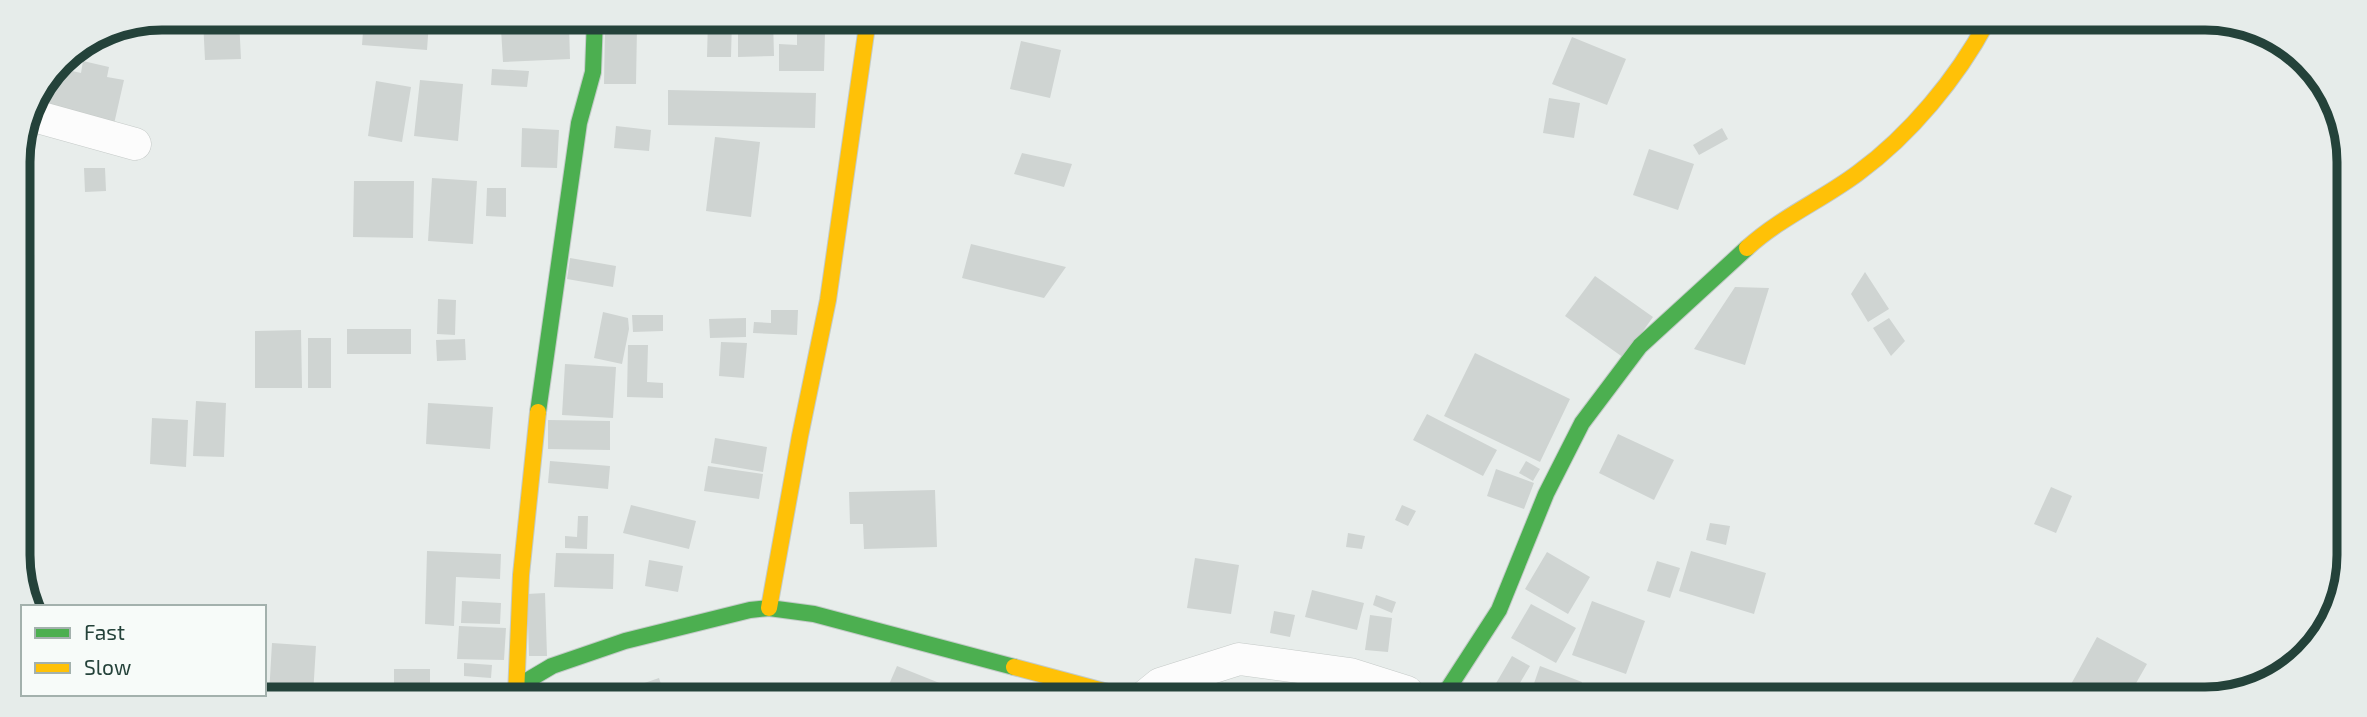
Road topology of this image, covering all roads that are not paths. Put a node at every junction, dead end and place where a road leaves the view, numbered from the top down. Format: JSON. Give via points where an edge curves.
{"nodes":[{"id":1,"x":595,"y":30,"type":"edge"},
{"id":2,"x":866,"y":30,"type":"edge"},
{"id":3,"x":1983,"y":30,"type":"edge"},
{"id":4,"x":38,"y":117,"type":"edge"},
{"id":5,"x":135,"y":144,"type":"dead end"},
{"id":6,"x":769,"y":608,"type":"junction"},
{"id":7,"x":516,"y":687,"type":"edge"},
{"id":8,"x":523,"y":687,"type":"edge"},
{"id":9,"x":1088,"y":687,"type":"edge"},
{"id":10,"x":1156,"y":687,"type":"edge"},
{"id":11,"x":1390,"y":687,"type":"edge"},
{"id":12,"x":1449,"y":687,"type":"edge"}],
"edges":[{"from":1,"to":7,"type":"street","via":[[593,80],[579,123],[533,452]]},
{"from":2,"to":6,"type":"street","via":[[828,300]]},
{"from":3,"to":12,"type":"street","via":[[1934,99],[1882,154],[1768,229],[1640,346],[1582,424],[1546,494],[1499,610]]},
{"from":4,"to":5,"type":"street"},
{"from":6,"to":8,"type":"street","via":[[625,641],[552,666]]},
{"from":6,"to":9,"type":"street","via":[[814,614]]},
{"from":10,"to":11,"type":"street","via":[[1239,659],[1350,674]]}]}
